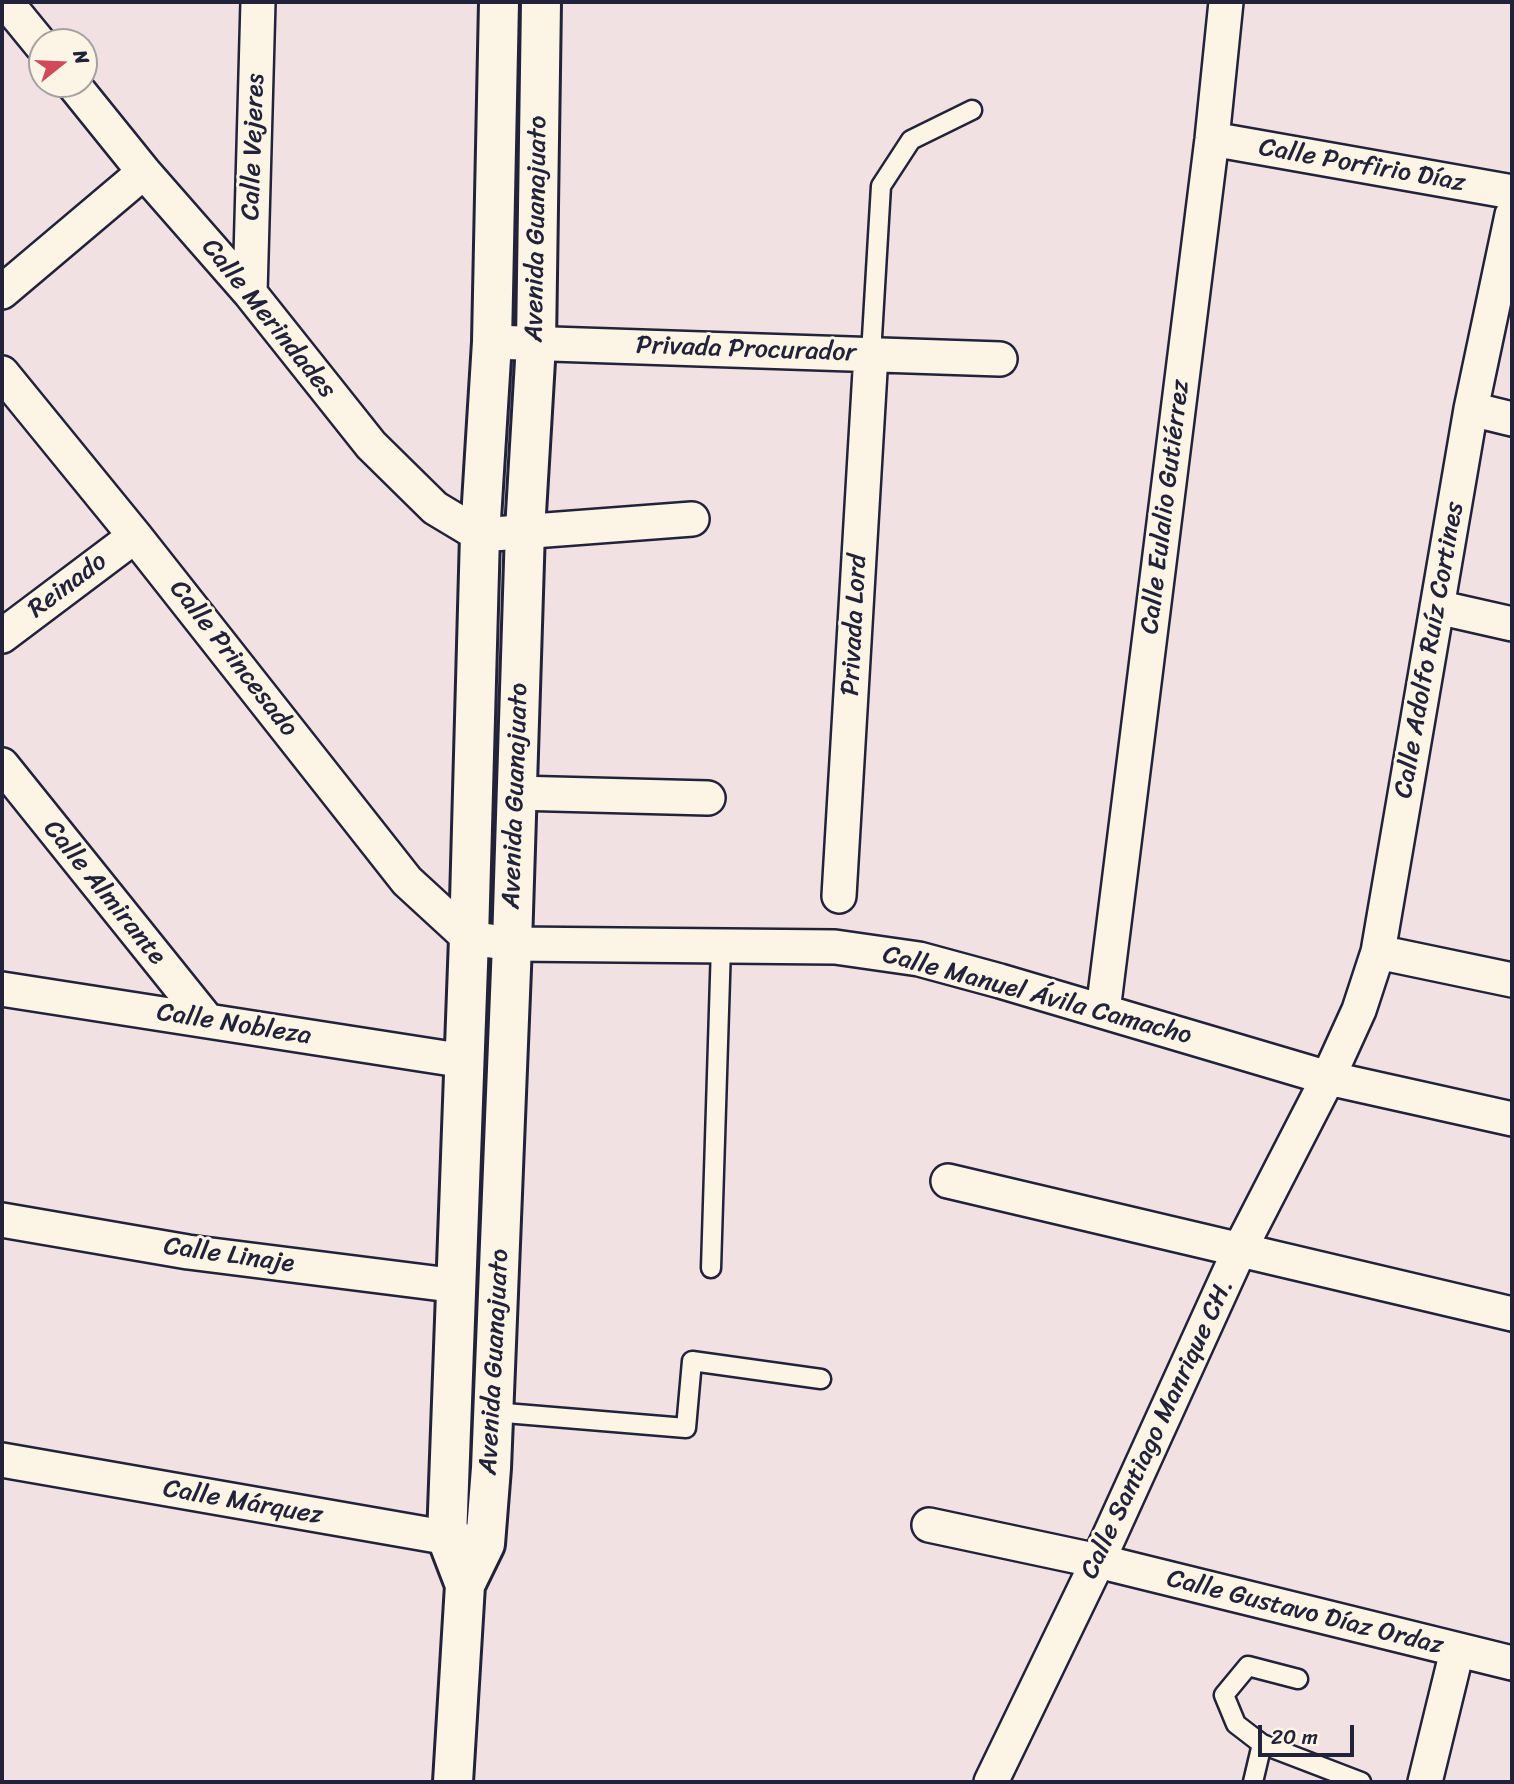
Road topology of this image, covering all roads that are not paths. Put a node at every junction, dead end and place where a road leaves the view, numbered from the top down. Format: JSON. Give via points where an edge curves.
{"nodes":[{"id":1,"x":6,"y":2,"type":"edge"},
{"id":2,"x":258,"y":2,"type":"edge"},
{"id":3,"x":499,"y":2,"type":"edge"},
{"id":4,"x":541,"y":2,"type":"edge"},
{"id":5,"x":1226,"y":2,"type":"edge"},
{"id":6,"x":28,"y":29,"type":"edge"},
{"id":7,"x":84,"y":98,"type":"edge"},
{"id":8,"x":972,"y":110,"type":"dead end"},
{"id":9,"x":1212,"y":139,"type":"junction"},
{"id":10,"x":144,"y":172,"type":"junction"},
{"id":11,"x":1512,"y":192,"type":"edge"},
{"id":12,"x":1512,"y":215,"type":"edge"},
{"id":13,"x":2,"y":292,"type":"edge"},
{"id":14,"x":250,"y":293,"type":"junction"},
{"id":15,"x":492,"y":342,"type":"junction"},
{"id":16,"x":536,"y":344,"type":"junction"},
{"id":17,"x":871,"y":354,"type":"junction"},
{"id":18,"x":1000,"y":359,"type":"dead end"},
{"id":19,"x":2,"y":373,"type":"edge"},
{"id":20,"x":1471,"y":409,"type":"junction"},
{"id":21,"x":1512,"y":419,"type":"edge"},
{"id":22,"x":691,"y":519,"type":"dead end"},
{"id":23,"x":525,"y":530,"type":"junction"},
{"id":24,"x":480,"y":535,"type":"junction"},
{"id":25,"x":135,"y":536,"type":"junction"},
{"id":26,"x":1437,"y":607,"type":"junction"},
{"id":27,"x":1512,"y":624,"type":"edge"},
{"id":28,"x":2,"y":636,"type":"edge"},
{"id":29,"x":2,"y":765,"type":"edge"},
{"id":30,"x":515,"y":793,"type":"junction"},
{"id":31,"x":708,"y":798,"type":"dead end"},
{"id":32,"x":839,"y":896,"type":"dead end"},
{"id":33,"x":469,"y":938,"type":"junction"},
{"id":34,"x":512,"y":944,"type":"junction"},
{"id":35,"x":721,"y":946,"type":"junction"},
{"id":36,"x":1378,"y":952,"type":"junction"},
{"id":37,"x":1512,"y":980,"type":"edge"},
{"id":38,"x":2,"y":989,"type":"edge"},
{"id":39,"x":1103,"y":1011,"type":"junction"},
{"id":40,"x":207,"y":1020,"type":"junction"},
{"id":41,"x":465,"y":1061,"type":"junction"},
{"id":42,"x":1328,"y":1077,"type":"junction"},
{"id":43,"x":1512,"y":1119,"type":"edge"},
{"id":44,"x":948,"y":1181,"type":"dead end"},
{"id":45,"x":2,"y":1220,"type":"edge"},
{"id":46,"x":1240,"y":1249,"type":"junction"},
{"id":47,"x":711,"y":1268,"type":"dead end"},
{"id":48,"x":458,"y":1286,"type":"junction"},
{"id":49,"x":1512,"y":1314,"type":"edge"},
{"id":50,"x":821,"y":1379,"type":"dead end"},
{"id":51,"x":493,"y":1412,"type":"junction"},
{"id":52,"x":2,"y":1460,"type":"edge"},
{"id":53,"x":929,"y":1525,"type":"dead end"},
{"id":54,"x":447,"y":1538,"type":"junction"},
{"id":55,"x":485,"y":1544,"type":"junction"},
{"id":56,"x":1098,"y":1561,"type":"junction"},
{"id":57,"x":465,"y":1585,"type":"junction"},
{"id":58,"x":1457,"y":1651,"type":"junction"},
{"id":59,"x":1512,"y":1663,"type":"edge"},
{"id":60,"x":1298,"y":1679,"type":"dead end"},
{"id":61,"x":1262,"y":1744,"type":"junction"},
{"id":62,"x":453,"y":1782,"type":"edge"},
{"id":63,"x":991,"y":1782,"type":"edge"},
{"id":64,"x":1253,"y":1782,"type":"edge"},
{"id":65,"x":1361,"y":1782,"type":"edge"},
{"id":66,"x":1425,"y":1782,"type":"edge"}],
"edges":[{"from":1,"to":6,"type":"street"},
{"from":2,"to":14,"type":"street","name":"Calle Vejeres"},
{"from":3,"to":15,"type":"street","name":"Avenida Guanajuato"},
{"from":4,"to":16,"type":"street","name":"Avenida Guanajuato"},
{"from":5,"to":9,"type":"street","name":"Calle Eulalio Gutiérrez"},
{"from":7,"to":10,"type":"street","name":"Calle Merindades"},
{"from":8,"to":17,"type":"lane","via":[[911,140],[881,186]]},
{"from":9,"to":11,"type":"street","name":"Calle Porfirio Díaz"},
{"from":9,"to":39,"type":"street","name":"Calle Eulalio Gutiérrez"},
{"from":10,"to":13,"type":"street"},
{"from":10,"to":14,"type":"street","name":"Calle Merindades"},
{"from":12,"to":20,"type":"street","name":"Calle Adolfo Ruíz Cortines"},
{"from":14,"to":24,"type":"street","name":"Calle Merindades","via":[[371,445],[435,508]]},
{"from":15,"to":16,"type":"street","name":"Privada Procurador"},
{"from":15,"to":24,"type":"street","name":"Avenida Guanajuato"},
{"from":16,"to":17,"type":"street","name":"Privada Procurador"},
{"from":16,"to":23,"type":"street","name":"Avenida Guanajuato"},
{"from":17,"to":18,"type":"street","name":"Privada Procurador"},
{"from":17,"to":32,"type":"street","name":"Privada Lord"},
{"from":19,"to":25,"type":"street","name":"Calle Princesado"},
{"from":20,"to":21,"type":"street"},
{"from":20,"to":26,"type":"street","name":"Calle Adolfo Ruíz Cortines"},
{"from":22,"to":23,"type":"street"},
{"from":23,"to":24,"type":"street"},
{"from":23,"to":30,"type":"street","name":"Avenida Guanajuato"},
{"from":24,"to":33,"type":"street","name":"Avenida Guanajuato"},
{"from":25,"to":28,"type":"street","name":"Reinado"},
{"from":25,"to":33,"type":"street","name":"Calle Princesado","via":[[407,881]]},
{"from":26,"to":27,"type":"street"},
{"from":26,"to":36,"type":"street","name":"Calle Adolfo Ruíz Cortines"},
{"from":29,"to":40,"type":"street","name":"Calle Almirante"},
{"from":30,"to":31,"type":"street"},
{"from":30,"to":34,"type":"street","name":"Avenida Guanajuato"},
{"from":33,"to":34,"type":"street","name":"Calle Manuel Ávila Camacho"},
{"from":33,"to":41,"type":"street","name":"Avenida Guanajuato"},
{"from":34,"to":35,"type":"street","name":"Calle Manuel Ávila Camacho"},
{"from":34,"to":51,"type":"street","name":"Avenida Guanajuato"},
{"from":35,"to":39,"type":"street","name":"Calle Manuel Ávila Camacho","via":[[835,947],[919,959]]},
{"from":35,"to":47,"type":"lane"},
{"from":36,"to":37,"type":"street"},
{"from":36,"to":42,"type":"street","name":"Calle Adolfo Ruíz Cortines","via":[[1359,1010]]},
{"from":38,"to":40,"type":"street","name":"Calle Nobleza"},
{"from":39,"to":42,"type":"street","name":"Calle Manuel Ávila Camacho"},
{"from":40,"to":41,"type":"street","name":"Calle Nobleza"},
{"from":41,"to":48,"type":"street","name":"Avenida Guanajuato"},
{"from":42,"to":43,"type":"street","name":"Calle Manuel Ávila Camacho"},
{"from":42,"to":46,"type":"street","name":"Calle Santiago Manrique CH."},
{"from":44,"to":46,"type":"street"},
{"from":45,"to":48,"type":"street","name":"Calle Linaje","via":[[188,1252]]},
{"from":46,"to":49,"type":"street"},
{"from":46,"to":56,"type":"street","name":"Calle Santiago Manrique CH."},
{"from":48,"to":54,"type":"street","name":"Avenida Guanajuato"},
{"from":50,"to":51,"type":"lane","via":[[692,1361],[685,1428]]},
{"from":51,"to":55,"type":"street","name":"Avenida Guanajuato"},
{"from":52,"to":54,"type":"street","name":"Calle Márquez"},
{"from":53,"to":56,"type":"street","name":"Calle Gustavo Díaz Ordaz"},
{"from":54,"to":55,"type":"street","name":"Calle Márquez"},
{"from":54,"to":57,"type":"street","name":"Avenida Guanajuato"},
{"from":55,"to":57,"type":"street","name":"Avenida Guanajuato"},
{"from":56,"to":58,"type":"street","name":"Calle Gustavo Díaz Ordaz"},
{"from":56,"to":63,"type":"street","name":"Calle Santiago Manrique CH."},
{"from":57,"to":62,"type":"street","name":"Avenida Guanajuato"},
{"from":58,"to":59,"type":"street","name":"Calle Gustavo Díaz Ordaz"},
{"from":58,"to":66,"type":"street"},
{"from":60,"to":61,"type":"lane","via":[[1248,1665],[1224,1695],[1236,1724]]},
{"from":61,"to":64,"type":"lane"},
{"from":61,"to":65,"type":"lane"}]}
